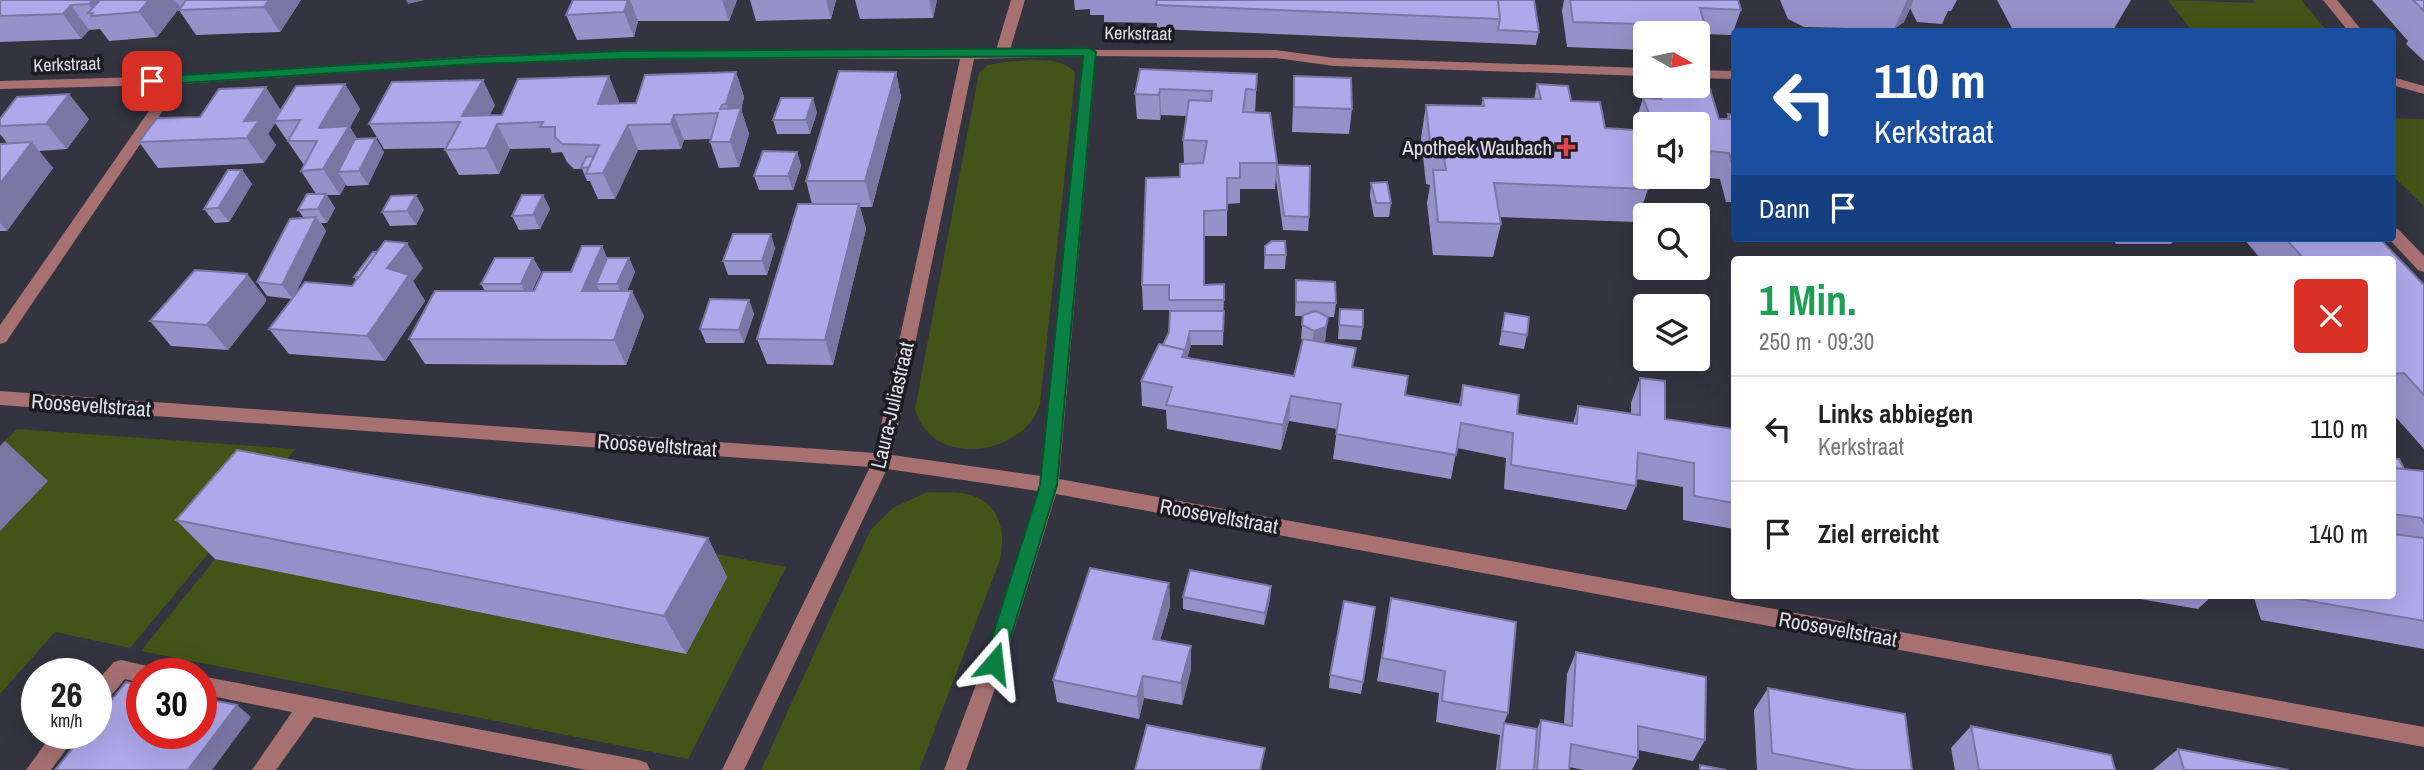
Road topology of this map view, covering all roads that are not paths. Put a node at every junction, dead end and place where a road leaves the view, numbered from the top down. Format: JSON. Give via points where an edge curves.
{"nodes":[{"id":1,"x":1018,"y":0,"type":"edge"},
{"id":2,"x":2330,"y":0,"type":"edge"},
{"id":3,"x":2354,"y":28,"type":"edge"},
{"id":4,"x":1090,"y":52,"type":"junction"},
{"id":5,"x":1002,"y":54,"type":"junction"},
{"id":6,"x":968,"y":55,"type":"junction"},
{"id":7,"x":1633,"y":72,"type":"edge"},
{"id":8,"x":1710,"y":74,"type":"edge"},
{"id":9,"x":1731,"y":75,"type":"edge"},
{"id":10,"x":177,"y":80,"type":"junction"},
{"id":11,"x":2396,"y":82,"type":"edge"},
{"id":12,"x":0,"y":85,"type":"edge"},
{"id":13,"x":2424,"y":90,"type":"edge"},
{"id":14,"x":2396,"y":237,"type":"edge"},
{"id":15,"x":2424,"y":266,"type":"edge"},
{"id":16,"x":0,"y":338,"type":"edge"},
{"id":17,"x":0,"y":398,"type":"edge"},
{"id":18,"x":882,"y":461,"type":"junction"},
{"id":19,"x":1049,"y":485,"type":"junction"},
{"id":20,"x":126,"y":670,"type":"edge"},
{"id":21,"x":112,"y":679,"type":"edge"},
{"id":22,"x":217,"y":688,"type":"edge"},
{"id":23,"x":309,"y":706,"type":"junction"},
{"id":24,"x":2424,"y":737,"type":"edge"},
{"id":25,"x":54,"y":749,"type":"edge"},
{"id":26,"x":37,"y":770,"type":"edge"},
{"id":27,"x":263,"y":770,"type":"edge"},
{"id":28,"x":639,"y":770,"type":"edge"},
{"id":29,"x":733,"y":770,"type":"edge"},
{"id":30,"x":955,"y":770,"type":"edge"}],
"edges":[{"from":1,"to":5,"type":"street"},
{"from":2,"to":3,"type":"street"},
{"from":4,"to":5,"type":"street","name":"Kerkstraat"},
{"from":4,"to":7,"type":"street","name":"Kerkstraat","via":[[1276,54],[1334,62]]},
{"from":4,"to":19,"type":"street"},
{"from":5,"to":6,"type":"street","name":"Kerkstraat"},
{"from":6,"to":10,"type":"street","name":"Kerkstraat","via":[[622,55]]},
{"from":6,"to":18,"type":"street","name":"Laura-Juliastraat"},
{"from":8,"to":9,"type":"street"},
{"from":10,"to":12,"type":"street","name":"Kerkstraat"},
{"from":10,"to":16,"type":"street"},
{"from":11,"to":13,"type":"street"},
{"from":14,"to":15,"type":"street"},
{"from":17,"to":18,"type":"street","name":"Rooseveltstraat"},
{"from":18,"to":19,"type":"street","name":"Rooseveltstraat"},
{"from":18,"to":29,"type":"street","name":"Laura-Juliastraat"},
{"from":19,"to":24,"type":"street","name":"Rooseveltstraat"},
{"from":19,"to":30,"type":"street","via":[[994,663]]},
{"from":20,"to":21,"type":"street","via":[[121,669]]},
{"from":22,"to":23,"type":"street"},
{"from":23,"to":27,"type":"street"},
{"from":23,"to":28,"type":"street"},
{"from":25,"to":26,"type":"street"}]}
